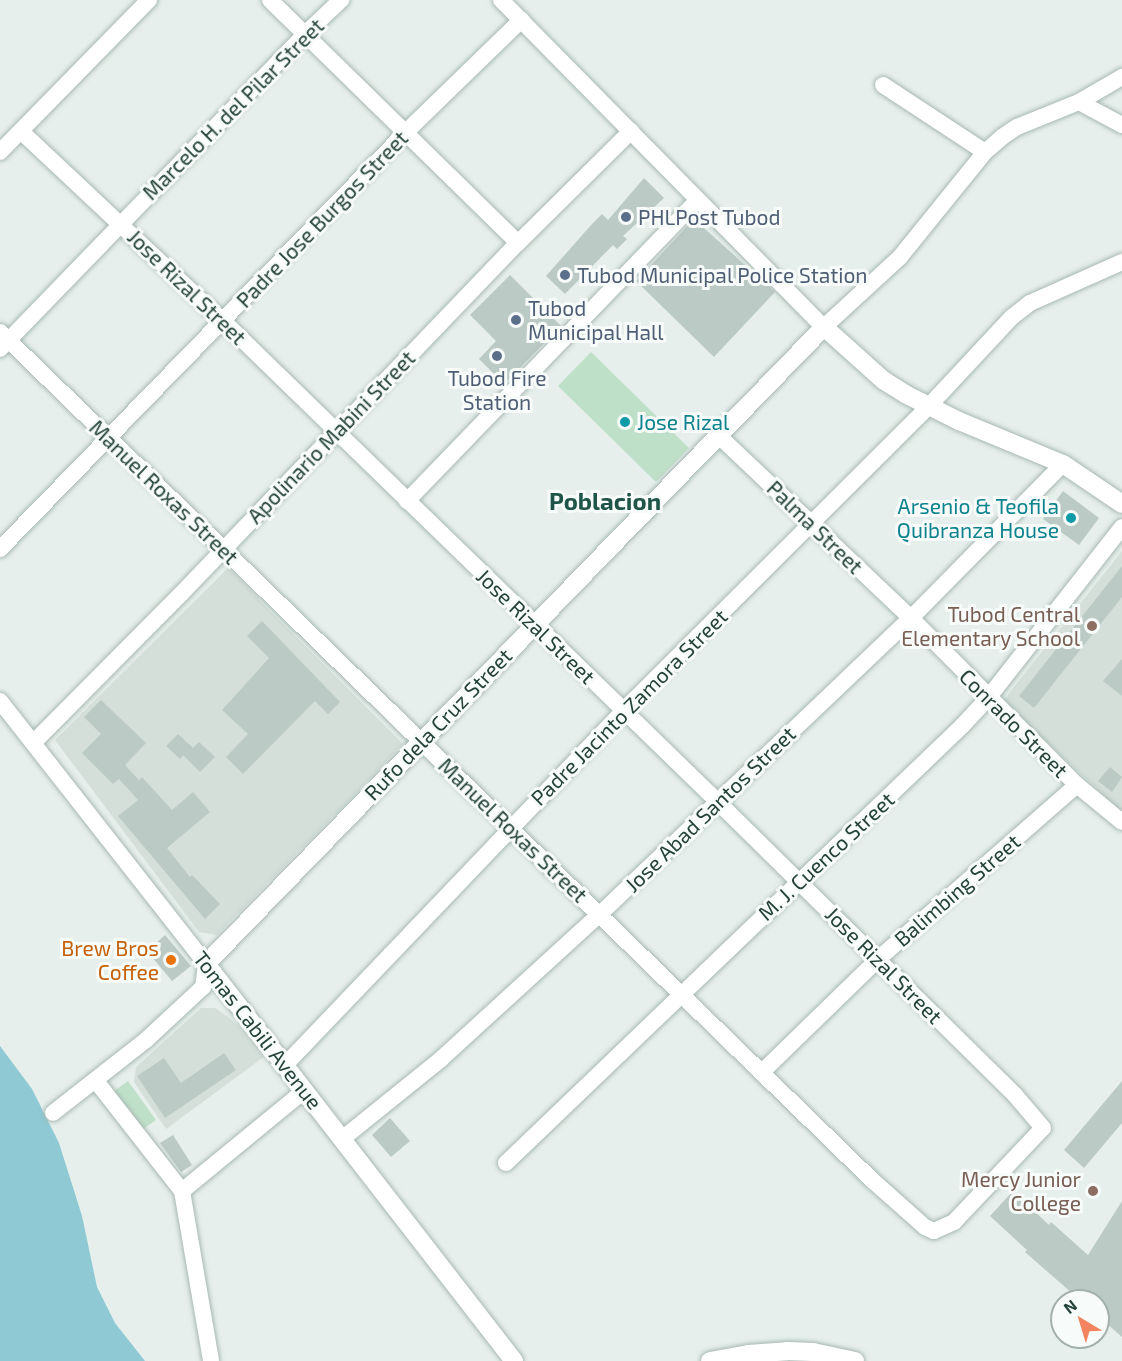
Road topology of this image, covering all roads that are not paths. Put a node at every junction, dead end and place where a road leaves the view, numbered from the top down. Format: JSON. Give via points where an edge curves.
{"nodes":[{"id":1,"x":149,"y":0,"type":"edge"},
{"id":2,"x":270,"y":0,"type":"edge"},
{"id":3,"x":341,"y":0,"type":"edge"},
{"id":4,"x":501,"y":0,"type":"edge"},
{"id":5,"x":521,"y":20,"type":"junction"},
{"id":6,"x":305,"y":34,"type":"junction"},
{"id":7,"x":1122,"y":77,"type":"edge"},
{"id":8,"x":883,"y":86,"type":"dead end"},
{"id":9,"x":1079,"y":102,"type":"junction"},
{"id":10,"x":1122,"y":125,"type":"edge"},
{"id":11,"x":21,"y":130,"type":"junction"},
{"id":12,"x":631,"y":131,"type":"junction"},
{"id":13,"x":406,"y":132,"type":"junction"},
{"id":14,"x":0,"y":152,"type":"edge"},
{"id":15,"x":985,"y":152,"type":"junction"},
{"id":16,"x":698,"y":201,"type":"junction"},
{"id":17,"x":120,"y":224,"type":"junction"},
{"id":18,"x":518,"y":243,"type":"junction"},
{"id":19,"x":1122,"y":262,"type":"edge"},
{"id":20,"x":223,"y":321,"type":"junction"},
{"id":21,"x":824,"y":327,"type":"junction"},
{"id":22,"x":3,"y":340,"type":"edge"},
{"id":23,"x":928,"y":407,"type":"junction"},
{"id":24,"x":336,"y":431,"type":"junction"},
{"id":25,"x":719,"y":436,"type":"junction"},
{"id":26,"x":109,"y":438,"type":"junction"},
{"id":27,"x":1064,"y":464,"type":"junction"},
{"id":28,"x":407,"y":501,"type":"junction"},
{"id":29,"x":1122,"y":504,"type":"edge"},
{"id":30,"x":812,"y":524,"type":"junction"},
{"id":31,"x":1122,"y":527,"type":"edge"},
{"id":32,"x":0,"y":549,"type":"edge"},
{"id":33,"x":224,"y":550,"type":"junction"},
{"id":34,"x":911,"y":618,"type":"junction"},
{"id":35,"x":534,"y":625,"type":"junction"},
{"id":36,"x":988,"y":698,"type":"junction"},
{"id":37,"x":0,"y":701,"type":"edge"},
{"id":38,"x":623,"y":711,"type":"junction"},
{"id":39,"x":421,"y":742,"type":"junction"},
{"id":40,"x":33,"y":743,"type":"junction"},
{"id":41,"x":1077,"y":785,"type":"junction"},
{"id":42,"x":717,"y":801,"type":"junction"},
{"id":43,"x":1122,"y":822,"type":"edge"},
{"id":44,"x":511,"y":828,"type":"junction"},
{"id":45,"x":798,"y":881,"type":"junction"},
{"id":46,"x":600,"y":914,"type":"junction"},
{"id":47,"x":877,"y":960,"type":"junction"},
{"id":48,"x":206,"y":964,"type":"junction"},
{"id":49,"x":681,"y":994,"type":"junction"},
{"id":50,"x":285,"y":1065,"type":"junction"},
{"id":51,"x":762,"y":1072,"type":"junction"},
{"id":52,"x":96,"y":1081,"type":"junction"},
{"id":53,"x":305,"y":1090,"type":"junction"},
{"id":54,"x":53,"y":1113,"type":"dead end"},
{"id":55,"x":342,"y":1139,"type":"junction"},
{"id":56,"x":506,"y":1163,"type":"dead end"},
{"id":57,"x":182,"y":1191,"type":"junction"},
{"id":58,"x":925,"y":1227,"type":"joint"},
{"id":59,"x":211,"y":1361,"type":"edge"},
{"id":60,"x":514,"y":1361,"type":"edge"},
{"id":61,"x":710,"y":1361,"type":"edge"},
{"id":62,"x":855,"y":1361,"type":"edge"}],
"edges":[{"from":1,"to":11,"type":"street"},
{"from":2,"to":6,"type":"street"},
{"from":3,"to":6,"type":"street","name":"Marcelo H. del Pilar Street"},
{"from":4,"to":5,"type":"street"},
{"from":5,"to":12,"type":"street"},
{"from":5,"to":13,"type":"street","name":"Padre Jose Burgos Street"},
{"from":6,"to":13,"type":"street"},
{"from":6,"to":17,"type":"street","name":"Marcelo H. del Pilar Street"},
{"from":7,"to":9,"type":"street"},
{"from":8,"to":15,"type":"street"},
{"from":9,"to":10,"type":"street"},
{"from":9,"to":15,"type":"street","via":[[1017,127]]},
{"from":11,"to":14,"type":"street"},
{"from":11,"to":17,"type":"street","name":"Jose Rizal Street"},
{"from":12,"to":16,"type":"street"},
{"from":12,"to":18,"type":"street","name":"Apolinario Mabini Street"},
{"from":13,"to":18,"type":"street"},
{"from":13,"to":20,"type":"street","name":"Padre Jose Burgos Street"},
{"from":15,"to":21,"type":"street","via":[[900,257]]},
{"from":16,"to":21,"type":"street"},
{"from":16,"to":28,"type":"street"},
{"from":17,"to":20,"type":"street","name":"Jose Rizal Street"},
{"from":17,"to":22,"type":"street","name":"Marcelo H. del Pilar Street"},
{"from":18,"to":24,"type":"street","name":"Apolinario Mabini Street"},
{"from":19,"to":23,"type":"street","name":"Padre Jacinto Zamora Street","via":[[1030,303],[983,346]]},
{"from":20,"to":24,"type":"street","name":"Jose Rizal Street"},
{"from":20,"to":26,"type":"street","name":"Padre Jose Burgos Street"},
{"from":21,"to":23,"type":"street","via":[[884,380]]},
{"from":21,"to":25,"type":"street","name":"Rufo dela Cruz Street"},
{"from":22,"to":26,"type":"street","name":"Manuel Roxas Street"},
{"from":23,"to":27,"type":"street"},
{"from":23,"to":30,"type":"street","name":"Padre Jacinto Zamora Street"},
{"from":24,"to":28,"type":"street","name":"Jose Rizal Street"},
{"from":24,"to":33,"type":"street","name":"Apolinario Mabini Street"},
{"from":25,"to":30,"type":"street","name":"Palma Street"},
{"from":25,"to":35,"type":"street","name":"Rufo dela Cruz Street"},
{"from":26,"to":32,"type":"street","name":"Padre Jose Burgos Street"},
{"from":26,"to":33,"type":"street","name":"Manuel Roxas Street"},
{"from":27,"to":29,"type":"street"},
{"from":27,"to":34,"type":"street","name":"Jose Abad Santos Street"},
{"from":28,"to":35,"type":"street","name":"Jose Rizal Street"},
{"from":30,"to":34,"type":"street","name":"Palma Street"},
{"from":30,"to":38,"type":"street","name":"Padre Jacinto Zamora Street"},
{"from":31,"to":36,"type":"street","name":"M. J. Cuenco Street"},
{"from":33,"to":39,"type":"street","name":"Manuel Roxas Street"},
{"from":33,"to":40,"type":"street","name":"Apolinario Mabini Street"},
{"from":34,"to":36,"type":"street","name":"Conrado Street"},
{"from":34,"to":42,"type":"street","name":"Jose Abad Santos Street"},
{"from":35,"to":38,"type":"street","name":"Jose Rizal Street"},
{"from":35,"to":39,"type":"street","name":"Rufo dela Cruz Street"},
{"from":36,"to":41,"type":"street","name":"Conrado Street"},
{"from":36,"to":45,"type":"street","name":"M. J. Cuenco Street"},
{"from":37,"to":40,"type":"street","name":"Tomas Cabili Avenue"},
{"from":38,"to":42,"type":"street","name":"Jose Rizal Street"},
{"from":38,"to":44,"type":"street","name":"Padre Jacinto Zamora Street"},
{"from":39,"to":44,"type":"street","name":"Manuel Roxas Street"},
{"from":39,"to":48,"type":"street","name":"Rufo dela Cruz Street"},
{"from":40,"to":48,"type":"street","name":"Tomas Cabili Avenue"},
{"from":41,"to":43,"type":"street","name":"Conrado Street"},
{"from":41,"to":47,"type":"street","name":"Balimbing Street"},
{"from":42,"to":45,"type":"street","name":"Jose Rizal Street"},
{"from":42,"to":46,"type":"street","name":"Jose Abad Santos Street"},
{"from":44,"to":46,"type":"street","name":"Manuel Roxas Street"},
{"from":44,"to":50,"type":"street","name":"Padre Jacinto Zamora Street"},
{"from":45,"to":47,"type":"street","name":"Jose Rizal Street"},
{"from":45,"to":49,"type":"street","name":"M. J. Cuenco Street"},
{"from":46,"to":49,"type":"street","name":"Manuel Roxas Street"},
{"from":46,"to":55,"type":"street","name":"Jose Abad Santos Street","via":[[441,1059]]},
{"from":47,"to":51,"type":"street","name":"Balimbing Street"},
{"from":47,"to":58,"type":"street","name":"Jose Rizal Street","via":[[1015,1095],[1043,1128],[954,1222],[934,1231]]},
{"from":48,"to":50,"type":"street","name":"Tomas Cabili Avenue"},
{"from":48,"to":52,"type":"street","name":"Rufo dela Cruz Street","via":[[203,987]]},
{"from":49,"to":51,"type":"street","name":"Manuel Roxas Street"},
{"from":49,"to":56,"type":"street","name":"M. J. Cuenco Street"},
{"from":50,"to":53,"type":"street","name":"Tomas Cabili Avenue"},
{"from":51,"to":58,"type":"street","name":"Manuel Roxas Street"},
{"from":52,"to":54,"type":"street","name":"Rufo dela Cruz Street"},
{"from":52,"to":57,"type":"street"},
{"from":53,"to":55,"type":"street","name":"Tomas Cabili Avenue"},
{"from":53,"to":57,"type":"street"},
{"from":55,"to":60,"type":"street","name":"Tomas Cabili Avenue"},
{"from":57,"to":59,"type":"street"},
{"from":61,"to":62,"type":"street","via":[[787,1351]]}]}
